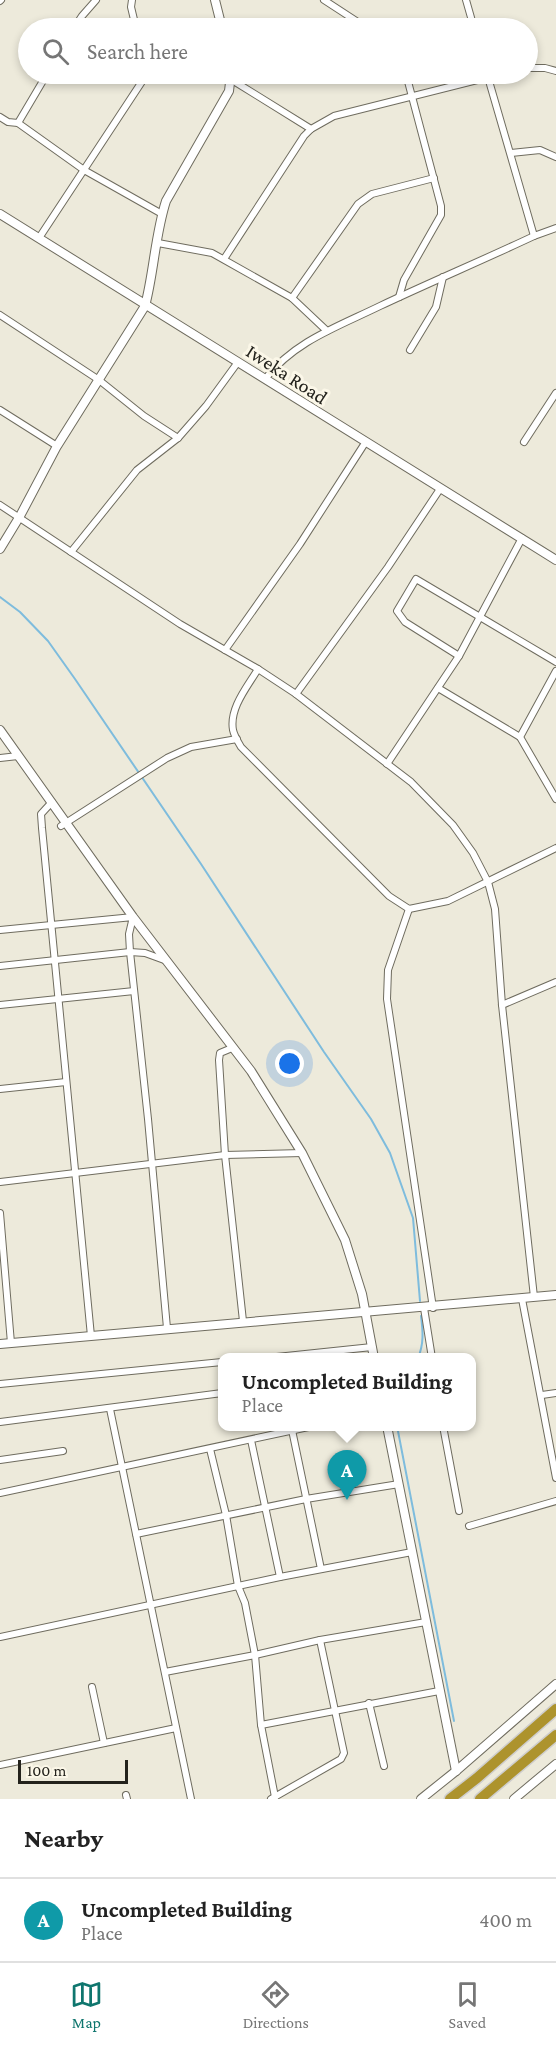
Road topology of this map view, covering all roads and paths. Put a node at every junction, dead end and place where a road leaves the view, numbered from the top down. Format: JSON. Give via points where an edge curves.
{"nodes":[{"id":1,"x":96,"y":0,"type":"edge"},
{"id":2,"x":132,"y":0,"type":"edge"},
{"id":3,"x":215,"y":0,"type":"edge"},
{"id":4,"x":324,"y":0,"type":"edge"},
{"id":5,"x":466,"y":0,"type":"edge"},
{"id":6,"x":81,"y":18,"type":"edge"},
{"id":7,"x":134,"y":18,"type":"edge"},
{"id":8,"x":220,"y":18,"type":"edge"},
{"id":9,"x":352,"y":18,"type":"edge"},
{"id":10,"x":471,"y":18,"type":"edge"},
{"id":11,"x":538,"y":68,"type":"edge"},
{"id":12,"x":556,"y":71,"type":"edge"},
{"id":13,"x":41,"y":84,"type":"edge"},
{"id":14,"x":139,"y":84,"type":"edge"},
{"id":15,"x":230,"y":84,"type":"edge"},
{"id":16,"x":244,"y":84,"type":"edge"},
{"id":17,"x":409,"y":84,"type":"edge"},
{"id":18,"x":454,"y":84,"type":"edge"},
{"id":19,"x":490,"y":84,"type":"edge"},
{"id":20,"x":413,"y":95,"type":"junction"},
{"id":21,"x":0,"y":117,"type":"edge"},
{"id":22,"x":18,"y":123,"type":"junction"},
{"id":23,"x":311,"y":129,"type":"junction"},
{"id":24,"x":511,"y":153,"type":"junction"},
{"id":25,"x":556,"y":156,"type":"edge"},
{"id":26,"x":84,"y":170,"type":"junction"},
{"id":27,"x":434,"y":178,"type":"junction"},
{"id":28,"x":0,"y":214,"type":"edge"},
{"id":29,"x":162,"y":214,"type":"junction"},
{"id":30,"x":556,"y":228,"type":"edge"},
{"id":31,"x":534,"y":236,"type":"junction"},
{"id":32,"x":39,"y":238,"type":"junction"},
{"id":33,"x":158,"y":243,"type":"junction"},
{"id":34,"x":224,"y":259,"type":"junction"},
{"id":35,"x":443,"y":277,"type":"junction"},
{"id":36,"x":399,"y":297,"type":"junction"},
{"id":37,"x":292,"y":298,"type":"junction"},
{"id":38,"x":146,"y":306,"type":"junction"},
{"id":39,"x":0,"y":315,"type":"edge"},
{"id":40,"x":327,"y":332,"type":"junction"},
{"id":41,"x":410,"y":350,"type":"dead end"},
{"id":42,"x":238,"y":362,"type":"junction"},
{"id":43,"x":265,"y":379,"type":"junction"},
{"id":44,"x":99,"y":380,"type":"junction"},
{"id":45,"x":556,"y":393,"type":"edge"},
{"id":46,"x":0,"y":410,"type":"edge"},
{"id":47,"x":178,"y":438,"type":"junction"},
{"id":48,"x":524,"y":442,"type":"dead end"},
{"id":49,"x":365,"y":443,"type":"junction"},
{"id":50,"x":57,"y":446,"type":"junction"},
{"id":51,"x":440,"y":489,"type":"junction"},
{"id":52,"x":0,"y":504,"type":"edge"},
{"id":53,"x":20,"y":516,"type":"junction"},
{"id":54,"x":522,"y":538,"type":"junction"},
{"id":55,"x":0,"y":549,"type":"edge"},
{"id":56,"x":71,"y":552,"type":"junction"},
{"id":57,"x":556,"y":560,"type":"edge"},
{"id":58,"x":479,"y":617,"type":"junction"},
{"id":59,"x":225,"y":650,"type":"junction"},
{"id":60,"x":459,"y":656,"type":"junction"},
{"id":61,"x":556,"y":662,"type":"edge"},
{"id":62,"x":258,"y":669,"type":"junction"},
{"id":63,"x":556,"y":671,"type":"edge"},
{"id":64,"x":438,"y":688,"type":"junction"},
{"id":65,"x":296,"y":694,"type":"junction"},
{"id":66,"x":0,"y":730,"type":"edge"},
{"id":67,"x":520,"y":737,"type":"junction"},
{"id":68,"x":237,"y":739,"type":"junction"},
{"id":69,"x":18,"y":756,"type":"junction"},
{"id":70,"x":0,"y":758,"type":"edge"},
{"id":71,"x":387,"y":764,"type":"junction"},
{"id":72,"x":556,"y":799,"type":"edge"},
{"id":73,"x":52,"y":802,"type":"junction"},
{"id":74,"x":63,"y":824,"type":"junction"},
{"id":75,"x":556,"y":848,"type":"edge"},
{"id":76,"x":488,"y":882,"type":"junction"},
{"id":77,"x":409,"y":909,"type":"junction"},
{"id":78,"x":133,"y":917,"type":"junction"},
{"id":79,"x":51,"y":925,"type":"junction"},
{"id":80,"x":0,"y":930,"type":"edge"},
{"id":81,"x":130,"y":952,"type":"junction"},
{"id":82,"x":55,"y":961,"type":"junction"},
{"id":83,"x":167,"y":961,"type":"junction"},
{"id":84,"x":0,"y":966,"type":"edge"},
{"id":85,"x":556,"y":982,"type":"edge"},
{"id":86,"x":135,"y":992,"type":"junction"},
{"id":87,"x":58,"y":998,"type":"junction"},
{"id":88,"x":0,"y":1005,"type":"edge"},
{"id":89,"x":502,"y":1005,"type":"junction"},
{"id":90,"x":232,"y":1048,"type":"junction"},
{"id":91,"x":66,"y":1082,"type":"junction"},
{"id":92,"x":0,"y":1089,"type":"edge"},
{"id":93,"x":302,"y":1153,"type":"junction"},
{"id":94,"x":225,"y":1155,"type":"junction"},
{"id":95,"x":151,"y":1163,"type":"junction"},
{"id":96,"x":75,"y":1172,"type":"junction"},
{"id":97,"x":0,"y":1182,"type":"edge"},
{"id":98,"x":0,"y":1213,"type":"edge"},
{"id":99,"x":556,"y":1295,"type":"edge"},
{"id":100,"x":534,"y":1297,"type":"junction"},
{"id":101,"x":522,"y":1299,"type":"junction"},
{"id":102,"x":429,"y":1308,"type":"junction"},
{"id":103,"x":365,"y":1313,"type":"junction"},
{"id":104,"x":243,"y":1321,"type":"junction"},
{"id":105,"x":167,"y":1328,"type":"junction"},
{"id":106,"x":91,"y":1336,"type":"junction"},
{"id":107,"x":11,"y":1343,"type":"junction"},
{"id":108,"x":0,"y":1344,"type":"edge"},
{"id":109,"x":372,"y":1347,"type":"junction"},
{"id":110,"x":315,"y":1353,"type":"edge"},
{"id":111,"x":373,"y":1353,"type":"edge"},
{"id":112,"x":432,"y":1353,"type":"edge"},
{"id":113,"x":218,"y":1362,"type":"edge"},
{"id":114,"x":0,"y":1384,"type":"edge"},
{"id":115,"x":556,"y":1393,"type":"edge"},
{"id":116,"x":218,"y":1395,"type":"edge"},
{"id":117,"x":542,"y":1395,"type":"junction"},
{"id":118,"x":110,"y":1409,"type":"junction"},
{"id":119,"x":0,"y":1422,"type":"edge"},
{"id":120,"x":288,"y":1431,"type":"edge"},
{"id":121,"x":292,"y":1431,"type":"edge"},
{"id":122,"x":388,"y":1431,"type":"edge"},
{"id":123,"x":444,"y":1431,"type":"edge"},
{"id":124,"x":251,"y":1440,"type":"junction"},
{"id":125,"x":210,"y":1449,"type":"junction"},
{"id":126,"x":63,"y":1451,"type":"dead end"},
{"id":127,"x":0,"y":1460,"type":"edge"},
{"id":128,"x":123,"y":1468,"type":"junction"},
{"id":129,"x":556,"y":1478,"type":"edge"},
{"id":130,"x":399,"y":1484,"type":"junction"},
{"id":131,"x":0,"y":1493,"type":"edge"},
{"id":132,"x":306,"y":1499,"type":"junction"},
{"id":133,"x":556,"y":1501,"type":"edge"},
{"id":134,"x":264,"y":1508,"type":"junction"},
{"id":135,"x":459,"y":1511,"type":"dead end"},
{"id":136,"x":226,"y":1515,"type":"junction"},
{"id":137,"x":469,"y":1526,"type":"dead end"},
{"id":138,"x":136,"y":1534,"type":"junction"},
{"id":139,"x":412,"y":1552,"type":"junction"},
{"id":140,"x":321,"y":1569,"type":"junction"},
{"id":141,"x":280,"y":1577,"type":"junction"},
{"id":142,"x":238,"y":1586,"type":"junction"},
{"id":143,"x":150,"y":1605,"type":"junction"},
{"id":144,"x":426,"y":1622,"type":"junction"},
{"id":145,"x":0,"y":1637,"type":"edge"},
{"id":146,"x":320,"y":1640,"type":"junction"},
{"id":147,"x":255,"y":1655,"type":"junction"},
{"id":148,"x":165,"y":1672,"type":"junction"},
{"id":149,"x":556,"y":1684,"type":"edge"},
{"id":150,"x":92,"y":1687,"type":"dead end"},
{"id":151,"x":439,"y":1691,"type":"junction"},
{"id":152,"x":369,"y":1703,"type":"junction"},
{"id":153,"x":556,"y":1709,"type":"edge"},
{"id":154,"x":335,"y":1710,"type":"junction"},
{"id":155,"x":261,"y":1725,"type":"junction"},
{"id":156,"x":176,"y":1728,"type":"junction"},
{"id":157,"x":556,"y":1735,"type":"edge"},
{"id":158,"x":104,"y":1743,"type":"junction"},
{"id":159,"x":556,"y":1764,"type":"edge"},
{"id":160,"x":0,"y":1765,"type":"edge"},
{"id":161,"x":384,"y":1766,"type":"dead end"},
{"id":162,"x":456,"y":1771,"type":"junction"},
{"id":163,"x":273,"y":1798,"type":"edge"},
{"id":164,"x":191,"y":1799,"type":"edge"},
{"id":165,"x":421,"y":1799,"type":"edge"},
{"id":166,"x":450,"y":1799,"type":"edge"},
{"id":167,"x":480,"y":1799,"type":"edge"},
{"id":168,"x":514,"y":1799,"type":"edge"}],
"edges":[{"from":1,"to":6,"type":"street"},
{"from":2,"to":7,"type":"street"},
{"from":3,"to":8,"type":"street"},
{"from":4,"to":9,"type":"street"},
{"from":5,"to":10,"type":"street"},
{"from":11,"to":12,"type":"street"},
{"from":13,"to":22,"type":"street"},
{"from":14,"to":26,"type":"street"},
{"from":15,"to":29,"type":"street"},
{"from":16,"to":23,"type":"street"},
{"from":17,"to":20,"type":"street"},
{"from":18,"to":20,"type":"street"},
{"from":19,"to":24,"type":"street"},
{"from":20,"to":23,"type":"street","via":[[334,116]]},
{"from":20,"to":27,"type":"street"},
{"from":21,"to":22,"type":"street"},
{"from":22,"to":26,"type":"street"},
{"from":23,"to":34,"type":"street"},
{"from":24,"to":25,"type":"street","via":[[540,150]]},
{"from":24,"to":31,"type":"street"},
{"from":26,"to":29,"type":"street"},
{"from":26,"to":32,"type":"street"},
{"from":27,"to":36,"type":"street","via":[[441,215],[404,280]]},
{"from":27,"to":37,"type":"street","via":[[363,199]]},
{"from":28,"to":32,"type":"street","name":"Iweka Road"},
{"from":29,"to":33,"type":"street"},
{"from":30,"to":31,"type":"street"},
{"from":31,"to":35,"type":"street"},
{"from":32,"to":38,"type":"street","name":"Iweka Road"},
{"from":33,"to":34,"type":"street","via":[[212,252]]},
{"from":33,"to":38,"type":"street"},
{"from":34,"to":37,"type":"street"},
{"from":35,"to":36,"type":"street"},
{"from":35,"to":41,"type":"street","via":[[436,307]]},
{"from":36,"to":40,"type":"street"},
{"from":37,"to":40,"type":"street"},
{"from":38,"to":42,"type":"street","name":"Iweka Road"},
{"from":38,"to":44,"type":"street"},
{"from":39,"to":44,"type":"street"},
{"from":40,"to":43,"type":"street","via":[[285,356]]},
{"from":42,"to":43,"type":"street","name":"Iweka Road"},
{"from":42,"to":47,"type":"street"},
{"from":43,"to":49,"type":"street","name":"Iweka Road"},
{"from":44,"to":47,"type":"street"},
{"from":44,"to":50,"type":"street"},
{"from":45,"to":48,"type":"street"},
{"from":46,"to":50,"type":"street"},
{"from":47,"to":56,"type":"street","via":[[137,470]]},
{"from":49,"to":51,"type":"street","name":"Iweka Road"},
{"from":49,"to":59,"type":"street"},
{"from":50,"to":53,"type":"street"},
{"from":51,"to":54,"type":"street","name":"Iweka Road"},
{"from":51,"to":65,"type":"street"},
{"from":52,"to":53,"type":"street"},
{"from":53,"to":55,"type":"street"},
{"from":53,"to":56,"type":"street"},
{"from":54,"to":57,"type":"street","name":"Iweka Road"},
{"from":54,"to":58,"type":"street"},
{"from":56,"to":59,"type":"street"},
{"from":58,"to":60,"type":"street"},
{"from":58,"to":60,"type":"street","via":[[416,579],[397,611],[405,622]]},
{"from":58,"to":61,"type":"street"},
{"from":59,"to":62,"type":"street"},
{"from":60,"to":64,"type":"street"},
{"from":62,"to":65,"type":"street"},
{"from":62,"to":68,"type":"street","via":[[234,715]]},
{"from":63,"to":67,"type":"street"},
{"from":64,"to":67,"type":"street"},
{"from":64,"to":71,"type":"street"},
{"from":65,"to":71,"type":"street"},
{"from":66,"to":69,"type":"street"},
{"from":67,"to":72,"type":"street"},
{"from":68,"to":74,"type":"street","via":[[191,747],[167,758]]},
{"from":68,"to":77,"type":"street","via":[[389,896]]},
{"from":69,"to":70,"type":"street"},
{"from":69,"to":73,"type":"street"},
{"from":71,"to":76,"type":"street","via":[[411,782],[453,825]]},
{"from":73,"to":74,"type":"street"},
{"from":73,"to":79,"type":"street","via":[[41,814]]},
{"from":74,"to":78,"type":"street"},
{"from":75,"to":76,"type":"street"},
{"from":76,"to":77,"type":"street","via":[[448,901]]},
{"from":76,"to":89,"type":"street","via":[[495,909]]},
{"from":77,"to":102,"type":"street","via":[[388,970],[387,999]]},
{"from":78,"to":79,"type":"street"},
{"from":78,"to":81,"type":"street"},
{"from":78,"to":83,"type":"street"},
{"from":79,"to":80,"type":"street"},
{"from":79,"to":82,"type":"street"},
{"from":81,"to":82,"type":"street"},
{"from":81,"to":83,"type":"street"},
{"from":81,"to":86,"type":"street"},
{"from":82,"to":84,"type":"street"},
{"from":82,"to":87,"type":"street"},
{"from":83,"to":90,"type":"street"},
{"from":85,"to":89,"type":"street"},
{"from":86,"to":87,"type":"street"},
{"from":86,"to":95,"type":"street"},
{"from":87,"to":88,"type":"street"},
{"from":87,"to":91,"type":"street"},
{"from":89,"to":100,"type":"street"},
{"from":90,"to":93,"type":"street","via":[[251,1071]]},
{"from":90,"to":94,"type":"street","via":[[220,1053],[219,1060]]},
{"from":91,"to":92,"type":"street"},
{"from":91,"to":96,"type":"street"},
{"from":93,"to":94,"type":"street"},
{"from":93,"to":103,"type":"street","via":[[345,1240]]},
{"from":94,"to":95,"type":"street"},
{"from":94,"to":104,"type":"street"},
{"from":95,"to":96,"type":"street"},
{"from":95,"to":105,"type":"street"},
{"from":96,"to":97,"type":"street"},
{"from":96,"to":106,"type":"street"},
{"from":98,"to":107,"type":"street"},
{"from":99,"to":100,"type":"street"},
{"from":100,"to":101,"type":"street"},
{"from":101,"to":102,"type":"street"},
{"from":101,"to":117,"type":"street"},
{"from":102,"to":103,"type":"street"},
{"from":102,"to":112,"type":"street"},
{"from":103,"to":104,"type":"street"},
{"from":103,"to":109,"type":"street"},
{"from":104,"to":105,"type":"street"},
{"from":105,"to":106,"type":"street"},
{"from":106,"to":107,"type":"street"},
{"from":107,"to":108,"type":"street"},
{"from":109,"to":110,"type":"street"},
{"from":109,"to":111,"type":"street"},
{"from":113,"to":114,"type":"street"},
{"from":115,"to":117,"type":"street"},
{"from":116,"to":118,"type":"street"},
{"from":117,"to":129,"type":"street"},
{"from":118,"to":119,"type":"street"},
{"from":118,"to":128,"type":"street"},
{"from":120,"to":124,"type":"street"},
{"from":121,"to":132,"type":"street"},
{"from":122,"to":130,"type":"street"},
{"from":123,"to":135,"type":"street"},
{"from":124,"to":125,"type":"street"},
{"from":124,"to":134,"type":"street"},
{"from":125,"to":128,"type":"street"},
{"from":125,"to":136,"type":"street"},
{"from":126,"to":127,"type":"street"},
{"from":128,"to":131,"type":"street"},
{"from":128,"to":138,"type":"street"},
{"from":130,"to":132,"type":"street"},
{"from":130,"to":139,"type":"street"},
{"from":132,"to":134,"type":"street"},
{"from":132,"to":140,"type":"street"},
{"from":133,"to":137,"type":"street"},
{"from":134,"to":136,"type":"street"},
{"from":134,"to":141,"type":"street"},
{"from":136,"to":138,"type":"street"},
{"from":136,"to":142,"type":"street"},
{"from":138,"to":143,"type":"street"},
{"from":139,"to":140,"type":"street"},
{"from":139,"to":144,"type":"street"},
{"from":140,"to":141,"type":"street"},
{"from":141,"to":142,"type":"street"},
{"from":142,"to":143,"type":"street"},
{"from":142,"to":147,"type":"street"},
{"from":143,"to":145,"type":"street"},
{"from":143,"to":148,"type":"street"},
{"from":144,"to":146,"type":"street"},
{"from":144,"to":151,"type":"street"},
{"from":146,"to":147,"type":"street"},
{"from":146,"to":154,"type":"street"},
{"from":147,"to":148,"type":"street"},
{"from":147,"to":155,"type":"street"},
{"from":148,"to":156,"type":"street"},
{"from":149,"to":162,"type":"street"},
{"from":150,"to":158,"type":"street"},
{"from":151,"to":152,"type":"street"},
{"from":151,"to":162,"type":"street"},
{"from":152,"to":154,"type":"street"},
{"from":152,"to":161,"type":"street"},
{"from":153,"to":166,"type":"highway"},
{"from":154,"to":155,"type":"street"},
{"from":154,"to":163,"type":"street","via":[[343,1747],[341,1759]]},
{"from":155,"to":163,"type":"street"},
{"from":156,"to":158,"type":"street"},
{"from":156,"to":164,"type":"street"},
{"from":157,"to":167,"type":"highway"},
{"from":158,"to":160,"type":"street"},
{"from":159,"to":168,"type":"street"},
{"from":162,"to":165,"type":"street"}]}
